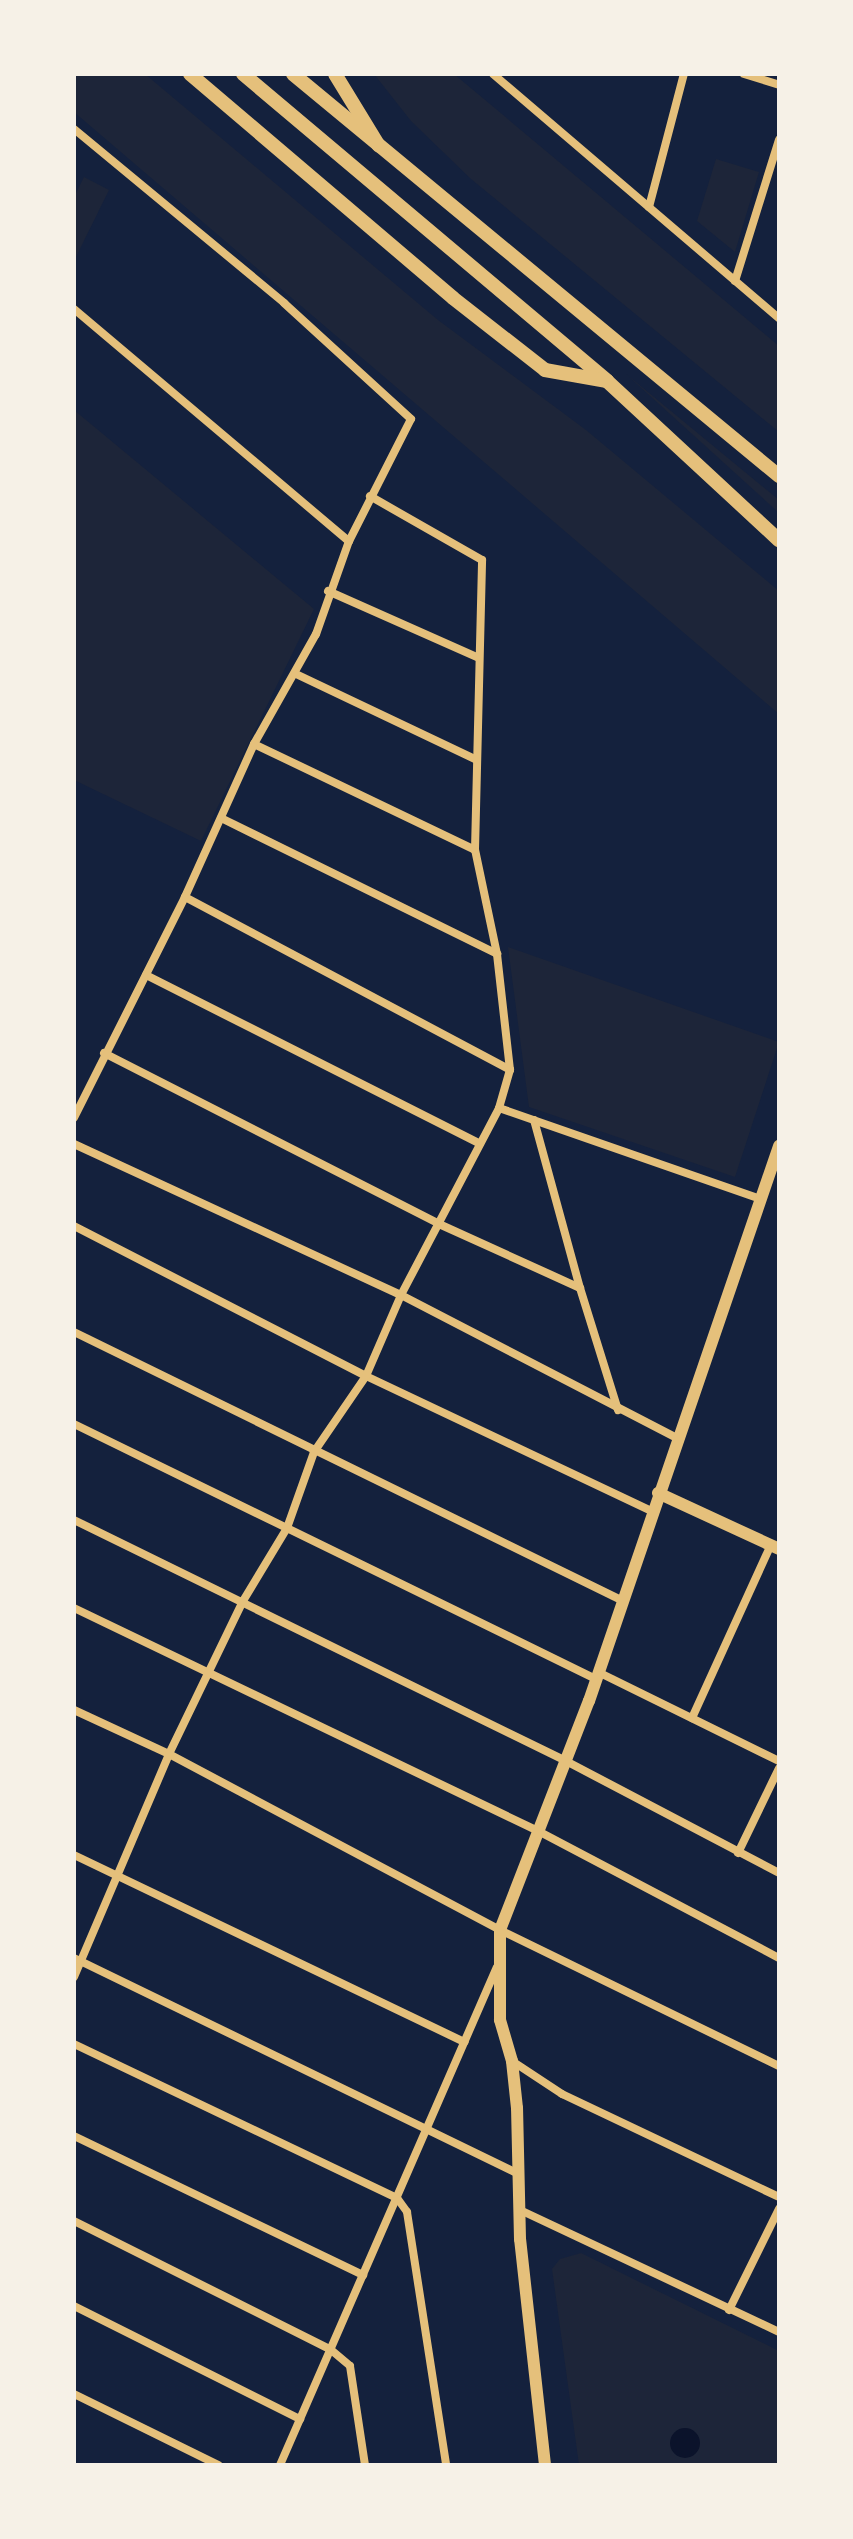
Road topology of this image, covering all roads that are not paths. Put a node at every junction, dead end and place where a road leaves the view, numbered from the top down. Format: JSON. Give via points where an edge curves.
{"nodes":[{"id":1,"x":190,"y":74,"type":"edge"},
{"id":2,"x":243,"y":74,"type":"edge"},
{"id":3,"x":293,"y":74,"type":"edge"},
{"id":4,"x":335,"y":74,"type":"edge"},
{"id":5,"x":493,"y":74,"type":"edge"},
{"id":6,"x":684,"y":74,"type":"edge"},
{"id":7,"x":744,"y":74,"type":"edge"},
{"id":8,"x":779,"y":85,"type":"edge"},
{"id":9,"x":76,"y":131,"type":"edge"},
{"id":10,"x":779,"y":140,"type":"edge"},
{"id":11,"x":74,"y":142,"type":"edge"},
{"id":12,"x":379,"y":146,"type":"junction"},
{"id":13,"x":649,"y":207,"type":"junction"},
{"id":14,"x":735,"y":281,"type":"junction"},
{"id":15,"x":74,"y":309,"type":"edge"},
{"id":16,"x":779,"y":318,"type":"edge"},
{"id":17,"x":607,"y":381,"type":"junction"},
{"id":18,"x":779,"y":476,"type":"edge"},
{"id":19,"x":370,"y":496,"type":"junction"},
{"id":20,"x":779,"y":540,"type":"edge"},
{"id":21,"x":349,"y":541,"type":"junction"},
{"id":22,"x":328,"y":591,"type":"junction"},
{"id":23,"x":477,"y":657,"type":"junction"},
{"id":24,"x":296,"y":674,"type":"junction"},
{"id":25,"x":254,"y":744,"type":"junction"},
{"id":26,"x":477,"y":760,"type":"junction"},
{"id":27,"x":221,"y":818,"type":"junction"},
{"id":28,"x":475,"y":850,"type":"junction"},
{"id":29,"x":185,"y":897,"type":"junction"},
{"id":30,"x":497,"y":954,"type":"junction"},
{"id":31,"x":146,"y":975,"type":"junction"},
{"id":32,"x":104,"y":1053,"type":"junction"},
{"id":33,"x":510,"y":1070,"type":"junction"},
{"id":34,"x":499,"y":1108,"type":"junction"},
{"id":35,"x":74,"y":1118,"type":"edge"},
{"id":36,"x":534,"y":1120,"type":"junction"},
{"id":37,"x":74,"y":1144,"type":"edge"},
{"id":38,"x":480,"y":1144,"type":"junction"},
{"id":39,"x":779,"y":1146,"type":"edge"},
{"id":40,"x":761,"y":1199,"type":"junction"},
{"id":41,"x":439,"y":1224,"type":"junction"},
{"id":42,"x":74,"y":1226,"type":"edge"},
{"id":43,"x":580,"y":1288,"type":"junction"},
{"id":44,"x":401,"y":1295,"type":"junction"},
{"id":45,"x":74,"y":1332,"type":"edge"},
{"id":46,"x":366,"y":1376,"type":"junction"},
{"id":47,"x":618,"y":1410,"type":"junction"},
{"id":48,"x":74,"y":1424,"type":"edge"},
{"id":49,"x":677,"y":1438,"type":"junction"},
{"id":50,"x":314,"y":1452,"type":"junction"},
{"id":51,"x":658,"y":1493,"type":"junction"},
{"id":52,"x":652,"y":1511,"type":"junction"},
{"id":53,"x":74,"y":1520,"type":"edge"},
{"id":54,"x":287,"y":1528,"type":"junction"},
{"id":55,"x":775,"y":1547,"type":"edge"},
{"id":56,"x":621,"y":1600,"type":"junction"},
{"id":57,"x":243,"y":1601,"type":"junction"},
{"id":58,"x":74,"y":1608,"type":"edge"},
{"id":59,"x":208,"y":1672,"type":"junction"},
{"id":60,"x":597,"y":1676,"type":"junction"},
{"id":61,"x":74,"y":1710,"type":"edge"},
{"id":62,"x":692,"y":1718,"type":"junction"},
{"id":63,"x":169,"y":1754,"type":"junction"},
{"id":64,"x":564,"y":1760,"type":"junction"},
{"id":65,"x":779,"y":1761,"type":"edge"},
{"id":66,"x":779,"y":1768,"type":"edge"},
{"id":67,"x":540,"y":1832,"type":"junction"},
{"id":68,"x":738,"y":1853,"type":"junction"},
{"id":69,"x":74,"y":1855,"type":"edge"},
{"id":70,"x":779,"y":1873,"type":"edge"},
{"id":71,"x":117,"y":1876,"type":"junction"},
{"id":72,"x":500,"y":1930,"type":"junction"},
{"id":73,"x":779,"y":1958,"type":"edge"},
{"id":74,"x":78,"y":1960,"type":"edge"},
{"id":75,"x":499,"y":1963,"type":"junction"},
{"id":76,"x":74,"y":1977,"type":"edge"},
{"id":77,"x":465,"y":2042,"type":"junction"},
{"id":78,"x":74,"y":2044,"type":"edge"},
{"id":79,"x":512,"y":2061,"type":"junction"},
{"id":80,"x":779,"y":2066,"type":"edge"},
{"id":81,"x":426,"y":2132,"type":"junction"},
{"id":82,"x":74,"y":2136,"type":"edge"},
{"id":83,"x":518,"y":2174,"type":"junction"},
{"id":84,"x":779,"y":2197,"type":"edge"},
{"id":85,"x":397,"y":2198,"type":"junction"},
{"id":86,"x":779,"y":2209,"type":"edge"},
{"id":87,"x":520,"y":2210,"type":"junction"},
{"id":88,"x":74,"y":2221,"type":"edge"},
{"id":89,"x":363,"y":2275,"type":"junction"},
{"id":90,"x":74,"y":2306,"type":"edge"},
{"id":91,"x":729,"y":2310,"type":"junction"},
{"id":92,"x":779,"y":2332,"type":"edge"},
{"id":93,"x":330,"y":2349,"type":"junction"},
{"id":94,"x":74,"y":2394,"type":"edge"},
{"id":95,"x":300,"y":2419,"type":"junction"},
{"id":96,"x":218,"y":2465,"type":"edge"},
{"id":97,"x":280,"y":2465,"type":"edge"},
{"id":98,"x":365,"y":2465,"type":"edge"},
{"id":99,"x":446,"y":2465,"type":"edge"},
{"id":100,"x":545,"y":2465,"type":"edge"}],
"edges":[{"from":1,"to":17,"type":"main road","via":[[545,370]]},
{"from":2,"to":17,"type":"main road"},
{"from":3,"to":12,"type":"main road"},
{"from":4,"to":12,"type":"main road"},
{"from":5,"to":13,"type":"street"},
{"from":6,"to":13,"type":"street"},
{"from":7,"to":8,"type":"street"},
{"from":9,"to":11,"type":"street"},
{"from":9,"to":19,"type":"street","via":[[284,303],[411,419]]},
{"from":10,"to":14,"type":"street"},
{"from":12,"to":18,"type":"main road"},
{"from":13,"to":14,"type":"street"},
{"from":14,"to":16,"type":"street"},
{"from":15,"to":21,"type":"street"},
{"from":17,"to":20,"type":"main road"},
{"from":19,"to":21,"type":"street"},
{"from":19,"to":23,"type":"street","via":[[482,560]]},
{"from":21,"to":22,"type":"street"},
{"from":22,"to":23,"type":"street"},
{"from":22,"to":24,"type":"street","via":[[316,634]]},
{"from":23,"to":26,"type":"street"},
{"from":24,"to":25,"type":"street"},
{"from":24,"to":26,"type":"street"},
{"from":25,"to":27,"type":"street"},
{"from":25,"to":28,"type":"street"},
{"from":26,"to":28,"type":"street"},
{"from":27,"to":29,"type":"street"},
{"from":27,"to":30,"type":"street"},
{"from":28,"to":30,"type":"street"},
{"from":29,"to":31,"type":"street"},
{"from":29,"to":33,"type":"street"},
{"from":30,"to":33,"type":"street"},
{"from":31,"to":32,"type":"street"},
{"from":31,"to":38,"type":"street"},
{"from":32,"to":35,"type":"street"},
{"from":32,"to":41,"type":"street"},
{"from":33,"to":34,"type":"street"},
{"from":34,"to":36,"type":"street"},
{"from":34,"to":38,"type":"street"},
{"from":36,"to":40,"type":"street"},
{"from":36,"to":43,"type":"street"},
{"from":37,"to":44,"type":"street"},
{"from":38,"to":41,"type":"street"},
{"from":39,"to":40,"type":"main road"},
{"from":40,"to":49,"type":"main road"},
{"from":41,"to":43,"type":"street"},
{"from":41,"to":44,"type":"street"},
{"from":42,"to":46,"type":"street"},
{"from":43,"to":47,"type":"street"},
{"from":44,"to":46,"type":"street"},
{"from":44,"to":47,"type":"street"},
{"from":45,"to":50,"type":"street"},
{"from":46,"to":50,"type":"street"},
{"from":46,"to":52,"type":"street"},
{"from":47,"to":49,"type":"street"},
{"from":48,"to":54,"type":"street"},
{"from":49,"to":51,"type":"main road"},
{"from":50,"to":54,"type":"street"},
{"from":50,"to":56,"type":"street"},
{"from":51,"to":52,"type":"main road"},
{"from":51,"to":55,"type":"main road"},
{"from":52,"to":56,"type":"main road"},
{"from":53,"to":57,"type":"street"},
{"from":54,"to":57,"type":"street"},
{"from":54,"to":60,"type":"street"},
{"from":55,"to":62,"type":"street"},
{"from":56,"to":60,"type":"main road"},
{"from":57,"to":59,"type":"street"},
{"from":57,"to":64,"type":"street"},
{"from":58,"to":59,"type":"street"},
{"from":59,"to":63,"type":"street"},
{"from":59,"to":67,"type":"street"},
{"from":60,"to":62,"type":"street"},
{"from":60,"to":64,"type":"main road"},
{"from":61,"to":63,"type":"street"},
{"from":62,"to":65,"type":"street"},
{"from":63,"to":71,"type":"street"},
{"from":63,"to":72,"type":"street"},
{"from":64,"to":67,"type":"main road"},
{"from":64,"to":68,"type":"street"},
{"from":66,"to":68,"type":"street"},
{"from":67,"to":72,"type":"main road"},
{"from":67,"to":73,"type":"street"},
{"from":68,"to":70,"type":"street"},
{"from":69,"to":71,"type":"street"},
{"from":71,"to":74,"type":"street"},
{"from":71,"to":77,"type":"street"},
{"from":72,"to":75,"type":"main road"},
{"from":72,"to":80,"type":"street"},
{"from":74,"to":76,"type":"street"},
{"from":74,"to":81,"type":"street"},
{"from":75,"to":77,"type":"street"},
{"from":75,"to":79,"type":"main road","via":[[500,2020]]},
{"from":77,"to":81,"type":"street"},
{"from":78,"to":85,"type":"street"},
{"from":79,"to":83,"type":"main road"},
{"from":79,"to":84,"type":"street","via":[[562,2094]]},
{"from":81,"to":83,"type":"street"},
{"from":81,"to":85,"type":"street"},
{"from":82,"to":89,"type":"street"},
{"from":83,"to":87,"type":"main road"},
{"from":85,"to":89,"type":"street"},
{"from":85,"to":99,"type":"street","via":[[407,2212]]},
{"from":86,"to":91,"type":"street"},
{"from":87,"to":91,"type":"street"},
{"from":87,"to":100,"type":"main road"},
{"from":88,"to":93,"type":"street"},
{"from":89,"to":93,"type":"street"},
{"from":90,"to":95,"type":"street"},
{"from":91,"to":92,"type":"street"},
{"from":93,"to":95,"type":"street"},
{"from":93,"to":98,"type":"street","via":[[350,2366]]},
{"from":94,"to":96,"type":"street"},
{"from":95,"to":97,"type":"street"}]}
